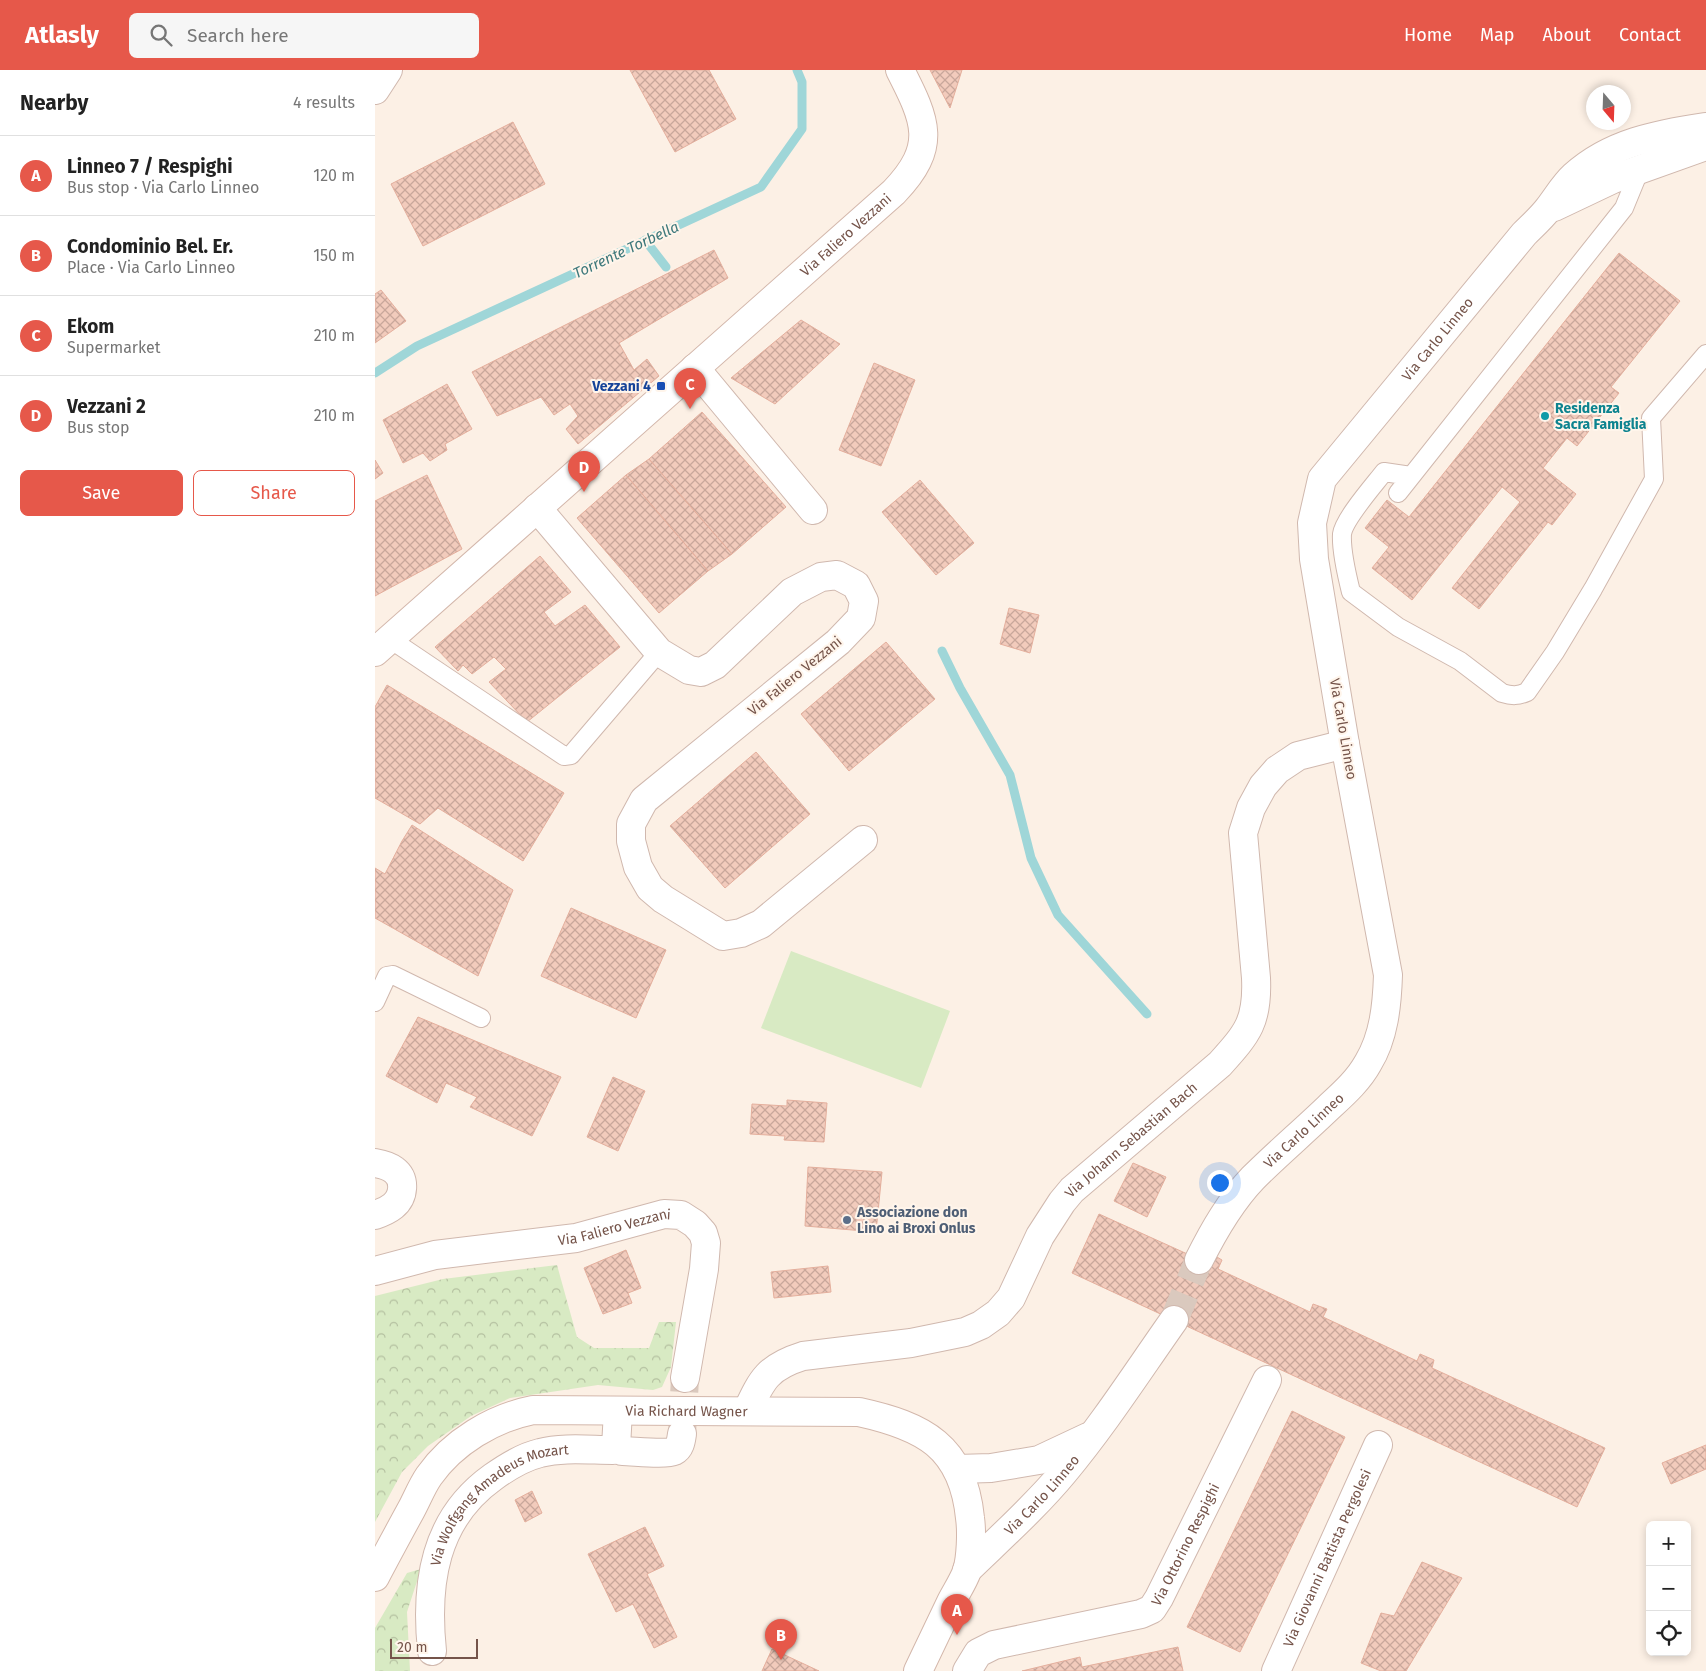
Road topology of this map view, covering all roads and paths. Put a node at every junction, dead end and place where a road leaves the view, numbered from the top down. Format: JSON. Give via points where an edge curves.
{"nodes":[{"id":1,"x":388,"y":70,"type":"edge"},
{"id":2,"x":899,"y":70,"type":"edge"},
{"id":3,"x":375,"y":90,"type":"edge"},
{"id":4,"x":1705,"y":141,"type":"edge"},
{"id":5,"x":1640,"y":169,"type":"junction"},
{"id":6,"x":1546,"y":212,"type":"junction"},
{"id":7,"x":1706,"y":354,"type":"edge"},
{"id":8,"x":695,"y":368,"type":"junction"},
{"id":9,"x":1411,"y":476,"type":"junction"},
{"id":10,"x":1398,"y":493,"type":"dead end"},
{"id":11,"x":537,"y":508,"type":"junction"},
{"id":12,"x":813,"y":510,"type":"dead end"},
{"id":13,"x":382,"y":646,"type":"edge"},
{"id":14,"x":659,"y":652,"type":"junction"},
{"id":15,"x":1345,"y":744,"type":"junction"},
{"id":16,"x":863,"y":840,"type":"dead end"},
{"id":17,"x":375,"y":1002,"type":"edge"},
{"id":18,"x":481,"y":1018,"type":"dead end"},
{"id":19,"x":375,"y":1163,"type":"edge"},
{"id":20,"x":375,"y":1215,"type":"edge"},
{"id":21,"x":1199,"y":1260,"type":"tunnel mouth"},
{"id":22,"x":375,"y":1271,"type":"edge"},
{"id":23,"x":1174,"y":1320,"type":"tunnel mouth"},
{"id":24,"x":685,"y":1378,"type":"tunnel mouth"},
{"id":25,"x":1267,"y":1380,"type":"dead end"},
{"id":26,"x":618,"y":1411,"type":"junction"},
{"id":27,"x":747,"y":1411,"type":"junction"},
{"id":28,"x":682,"y":1434,"type":"tunnel mouth"},
{"id":29,"x":1093,"y":1434,"type":"junction"},
{"id":30,"x":1378,"y":1445,"type":"dead end"},
{"id":31,"x":616,"y":1447,"type":"junction"},
{"id":32,"x":957,"y":1469,"type":"junction"},
{"id":33,"x":967,"y":1570,"type":"junction"},
{"id":34,"x":375,"y":1577,"type":"edge"},
{"id":35,"x":432,"y":1651,"type":"dead end"},
{"id":36,"x":918,"y":1671,"type":"edge"},
{"id":37,"x":967,"y":1671,"type":"edge"},
{"id":38,"x":1276,"y":1671,"type":"edge"}],
"edges":[{"from":1,"to":3,"type":"street"},
{"from":2,"to":8,"type":"street","name":"Via Faliero Vezzani","via":[[917,104],[923,131],[923,148],[906,180]]},
{"from":4,"to":5,"type":"street","name":"Via Carlo Linneo"},
{"from":4,"to":6,"type":"street","name":"Via Carlo Linneo","via":[[1665,133],[1609,152],[1573,177]]},
{"from":5,"to":6,"type":"street","name":"Via Carlo Linneo","via":[[1594,187]]},
{"from":5,"to":9,"type":"lane","via":[[1624,208]]},
{"from":6,"to":15,"type":"street","name":"Via Carlo Linneo","via":[[1524,234],[1322,480],[1312,523],[1314,559]]},
{"from":7,"to":9,"type":"lane","via":[[1651,418],[1654,479],[1555,652],[1527,692],[1521,695],[1502,693],[1460,661],[1398,627],[1351,592],[1342,532],[1356,507],[1384,472]]},
{"from":8,"to":11,"type":"street","name":"Via Faliero Vezzani"},
{"from":8,"to":12,"type":"street"},
{"from":9,"to":10,"type":"lane"},
{"from":11,"to":13,"type":"street","name":"Via Faliero Vezzani"},
{"from":11,"to":14,"type":"street","name":"Via Faliero Vezzani"},
{"from":13,"to":14,"type":"lane","via":[[564,756],[571,754]]},
{"from":14,"to":16,"type":"street","name":"Via Faliero Vezzani","via":[[689,670],[701,672],[721,660],[792,592],[806,584],[837,575],[856,585],[864,601],[861,618],[644,800],[631,824],[631,841],[638,867],[650,888],[723,936],[741,933],[761,924]]},
{"from":15,"to":21,"type":"street","name":"Via Carlo Linneo","via":[[1388,975],[1381,1034],[1369,1062],[1353,1084],[1234,1200]]},
{"from":15,"to":27,"type":"street","name":"Via Johann Sebastian Bach","via":[[1298,756],[1277,770],[1263,786],[1251,808],[1243,834],[1257,1000],[1252,1022],[1220,1064],[1073,1190],[1040,1236],[1011,1298],[1003,1308],[981,1325],[965,1332],[786,1361],[765,1378]]},
{"from":17,"to":18,"type":"lane","via":[[387,976],[393,975]]},
{"from":19,"to":20,"type":"street","via":[[394,1169],[402,1188],[394,1205]]},
{"from":22,"to":24,"type":"street","name":"Via Faliero Vezzani","via":[[435,1255],[576,1238],[664,1214],[681,1214],[703,1232],[706,1243],[705,1269]]},
{"from":23,"to":29,"type":"street","name":"Via Carlo Linneo"},
{"from":25,"to":37,"type":"street","name":"Via Ottorino Respighi","via":[[1152,1609],[994,1645],[978,1653]]},
{"from":26,"to":27,"type":"street","name":"Via Richard Wagner"},
{"from":26,"to":31,"type":"street"},
{"from":26,"to":34,"type":"street","name":"Via Richard Wagner","via":[[533,1410],[515,1414],[473,1434],[429,1476]]},
{"from":27,"to":32,"type":"street","name":"Via Richard Wagner","via":[[859,1412],[888,1418],[931,1438],[948,1454]]},
{"from":28,"to":31,"type":"street","via":[[675,1451],[667,1453],[622,1451]]},
{"from":29,"to":32,"type":"street","via":[[1039,1460],[991,1468]]},
{"from":29,"to":33,"type":"street","name":"Via Carlo Linneo","via":[[1063,1473]]},
{"from":30,"to":38,"type":"street","name":"Via Giovanni Battista Pergolesi"},
{"from":31,"to":35,"type":"street","name":"Via Wolfgang Amadeus Mozart","via":[[613,1450],[540,1453],[508,1466],[468,1500],[447,1529],[435,1560],[429,1611]]},
{"from":32,"to":33,"type":"street","name":"Via Richard Wagner","via":[[969,1506],[971,1530]]},
{"from":33,"to":36,"type":"street","name":"Via Carlo Linneo"}]}
